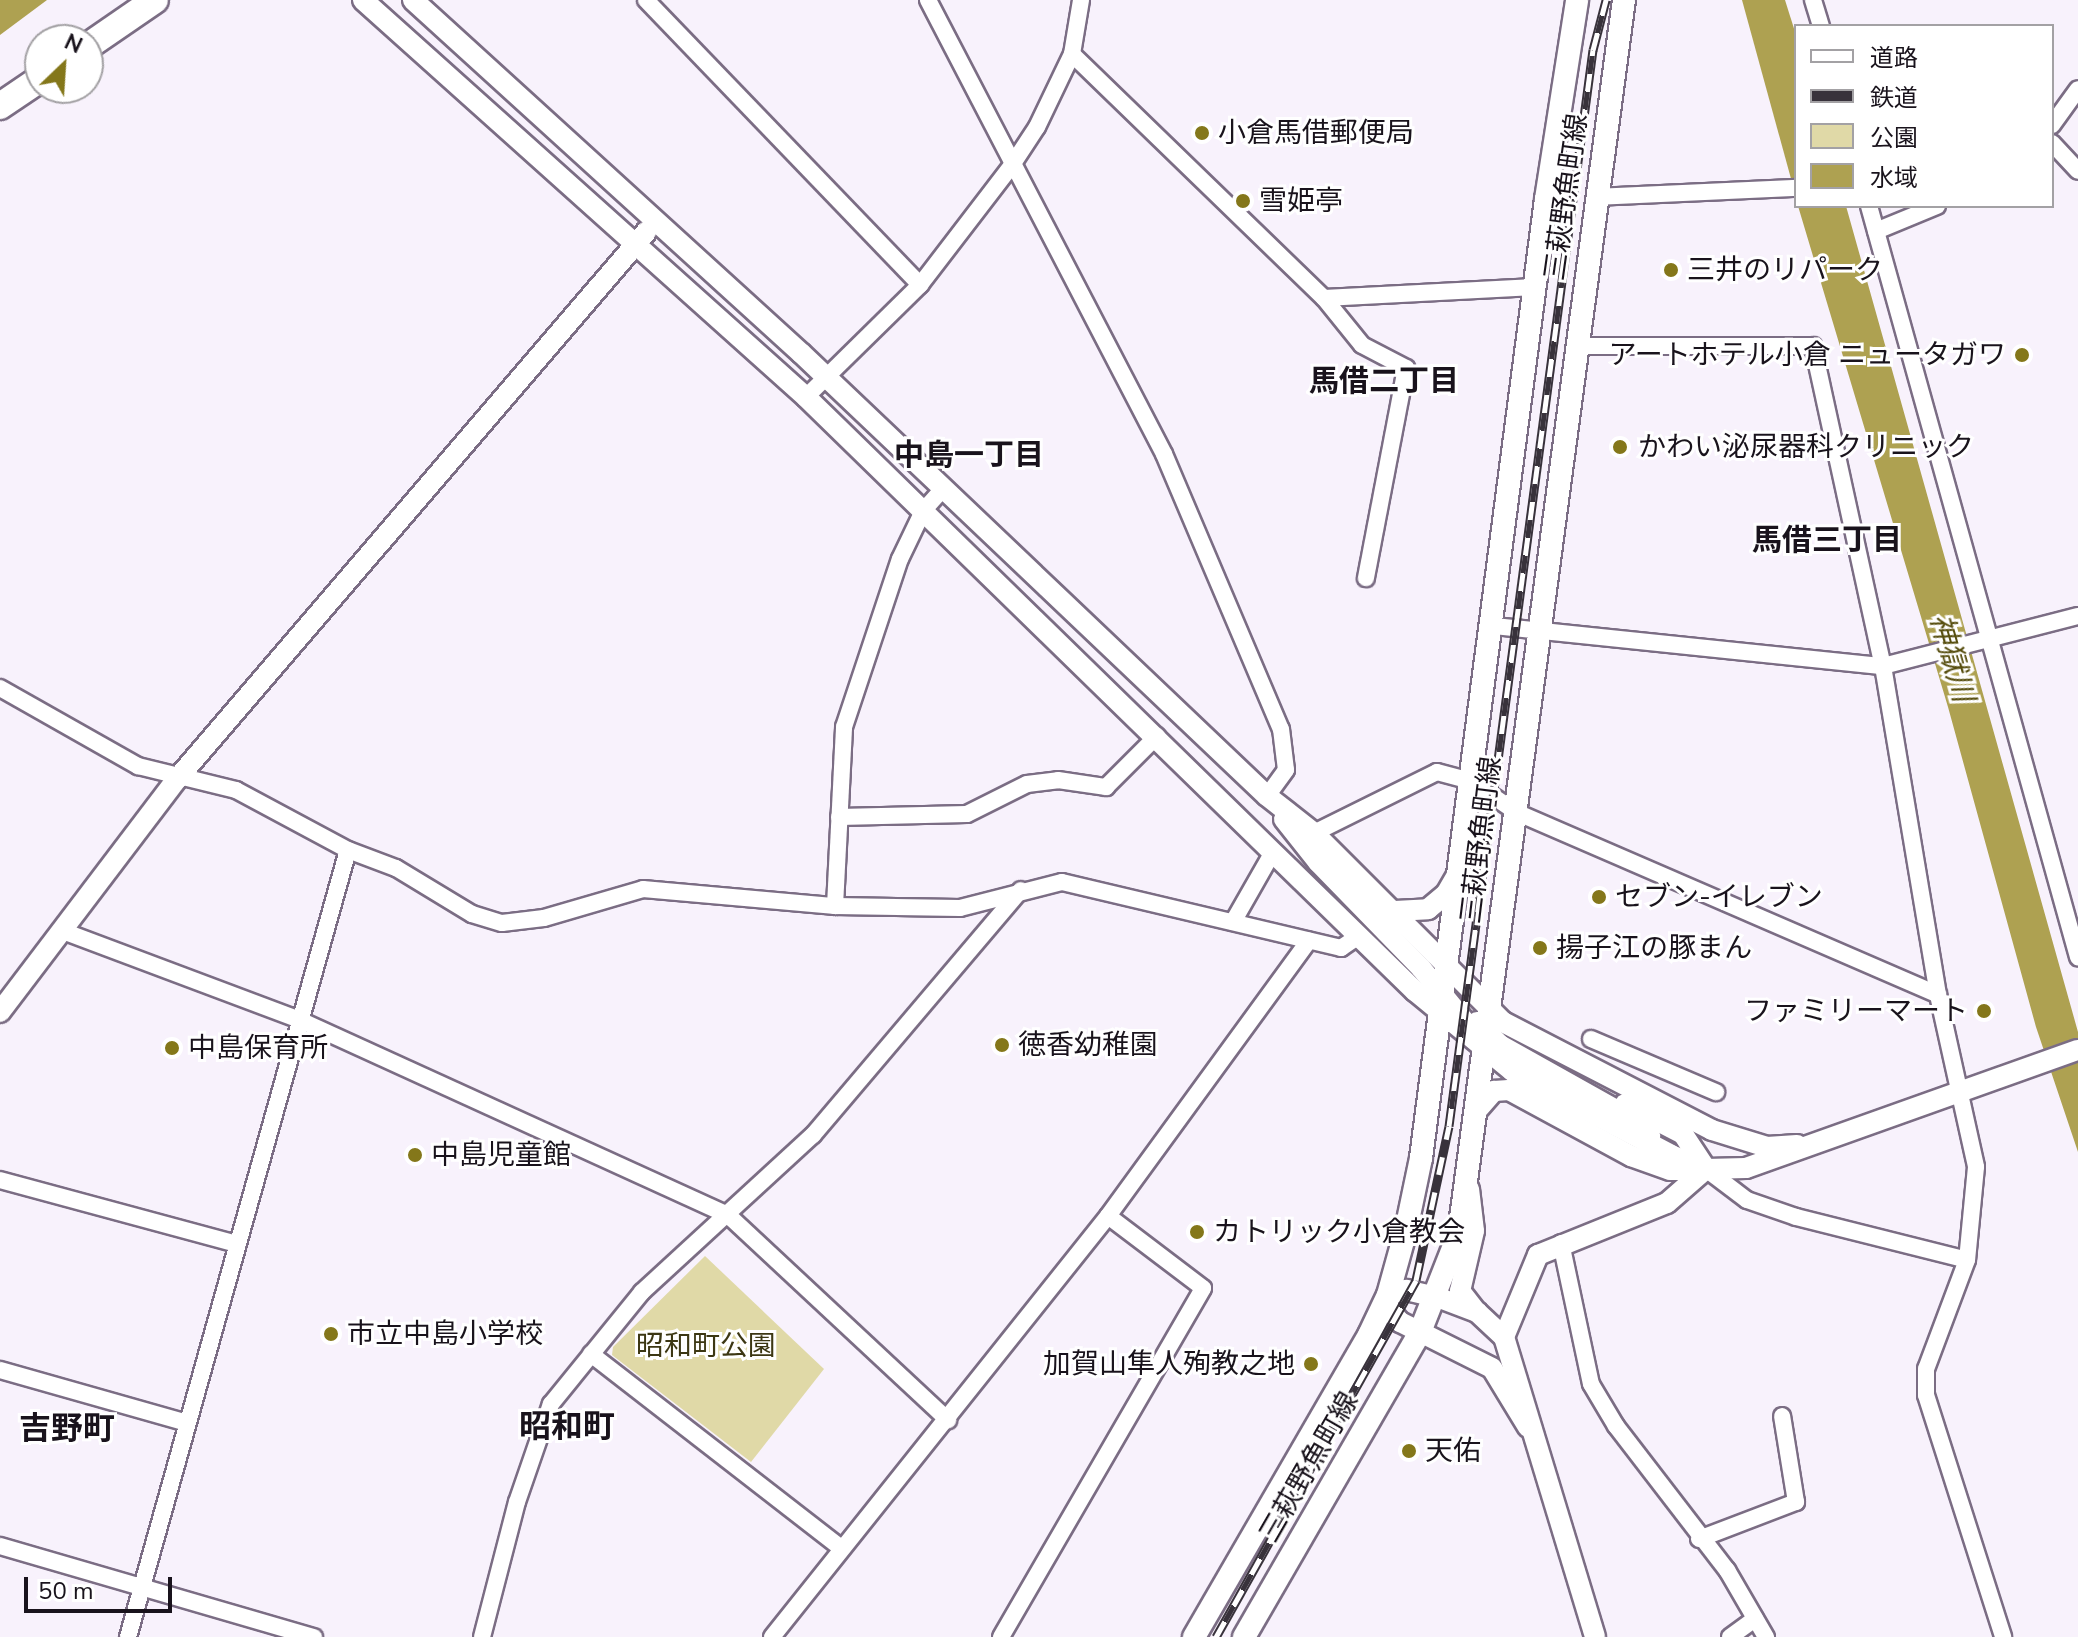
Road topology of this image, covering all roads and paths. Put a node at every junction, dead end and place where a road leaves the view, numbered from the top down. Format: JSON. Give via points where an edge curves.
{"nodes":[{"id":1,"x":155,"y":0,"type":"edge"},
{"id":2,"x":363,"y":0,"type":"edge"},
{"id":3,"x":413,"y":0,"type":"edge"},
{"id":4,"x":646,"y":0,"type":"edge"},
{"id":5,"x":928,"y":0,"type":"edge"},
{"id":6,"x":1081,"y":0,"type":"edge"},
{"id":7,"x":1577,"y":0,"type":"edge"},
{"id":8,"x":1624,"y":0,"type":"edge"},
{"id":9,"x":1813,"y":0,"type":"edge"},
{"id":10,"x":1820,"y":24,"type":"edge"},
{"id":11,"x":104,"y":35,"type":"edge"},
{"id":12,"x":1072,"y":54,"type":"junction"},
{"id":13,"x":2078,"y":89,"type":"edge"},
{"id":14,"x":24,"y":90,"type":"edge"},
{"id":15,"x":0,"y":106,"type":"edge"},
{"id":16,"x":2054,"y":122,"type":"edge"},
{"id":17,"x":2054,"y":145,"type":"edge"},
{"id":18,"x":1012,"y":165,"type":"junction"},
{"id":19,"x":2078,"y":171,"type":"edge"},
{"id":20,"x":1793,"y":188,"type":"edge"},
{"id":21,"x":1597,"y":197,"type":"junction"},
{"id":22,"x":1870,"y":208,"type":"edge"},
{"id":23,"x":1932,"y":208,"type":"edge"},
{"id":24,"x":657,"y":221,"type":"junction"},
{"id":25,"x":1876,"y":231,"type":"junction"},
{"id":26,"x":637,"y":242,"type":"junction"},
{"id":27,"x":920,"y":285,"type":"junction"},
{"id":28,"x":1535,"y":287,"type":"junction"},
{"id":29,"x":1324,"y":298,"type":"junction"},
{"id":30,"x":1576,"y":346,"type":"junction"},
{"id":31,"x":826,"y":377,"type":"junction"},
{"id":32,"x":806,"y":397,"type":"junction"},
{"id":33,"x":942,"y":490,"type":"junction"},
{"id":34,"x":923,"y":511,"type":"junction"},
{"id":35,"x":1366,"y":578,"type":"dead end"},
{"id":36,"x":2078,"y":616,"type":"edge"},
{"id":37,"x":1494,"y":626,"type":"junction"},
{"id":38,"x":1538,"y":632,"type":"junction"},
{"id":39,"x":1989,"y":643,"type":"junction"},
{"id":40,"x":1883,"y":666,"type":"junction"},
{"id":41,"x":0,"y":688,"type":"edge"},
{"id":42,"x":1157,"y":736,"type":"junction"},
{"id":43,"x":177,"y":779,"type":"junction"},
{"id":44,"x":1471,"y":781,"type":"junction"},
{"id":45,"x":1267,"y":796,"type":"junction"},
{"id":46,"x":1516,"y":812,"type":"junction"},
{"id":47,"x":839,"y":817,"type":"junction"},
{"id":48,"x":1314,"y":833,"type":"junction"},
{"id":49,"x":348,"y":850,"type":"junction"},
{"id":50,"x":1273,"y":852,"type":"junction"},
{"id":51,"x":1459,"y":869,"type":"junction"},
{"id":52,"x":1021,"y":890,"type":"junction"},
{"id":53,"x":835,"y":906,"type":"junction"},
{"id":54,"x":1395,"y":911,"type":"junction"},
{"id":55,"x":1233,"y":922,"type":"junction"},
{"id":56,"x":63,"y":931,"type":"junction"},
{"id":57,"x":1359,"y":936,"type":"junction"},
{"id":58,"x":1309,"y":940,"type":"junction"},
{"id":59,"x":2078,"y":957,"type":"edge"},
{"id":60,"x":1447,"y":967,"type":"junction"},
{"id":61,"x":1938,"y":995,"type":"junction"},
{"id":62,"x":1441,"y":1003,"type":"junction"},
{"id":63,"x":1490,"y":1010,"type":"junction"},
{"id":64,"x":0,"y":1012,"type":"edge"},
{"id":65,"x":302,"y":1021,"type":"junction"},
{"id":66,"x":1591,"y":1039,"type":"dead end"},
{"id":67,"x":1534,"y":1041,"type":"junction"},
{"id":68,"x":1487,"y":1044,"type":"junction"},
{"id":69,"x":1610,"y":1048,"type":"junction"},
{"id":70,"x":2078,"y":1050,"type":"edge"},
{"id":71,"x":1598,"y":1074,"type":"junction"},
{"id":72,"x":1963,"y":1091,"type":"junction"},
{"id":73,"x":1716,"y":1092,"type":"dead end"},
{"id":74,"x":1479,"y":1108,"type":"junction"},
{"id":75,"x":1809,"y":1145,"type":"junction"},
{"id":76,"x":1706,"y":1169,"type":"junction"},
{"id":77,"x":0,"y":1180,"type":"edge"},
{"id":78,"x":1469,"y":1189,"type":"junction"},
{"id":79,"x":728,"y":1215,"type":"junction"},
{"id":80,"x":1108,"y":1216,"type":"junction"},
{"id":81,"x":1561,"y":1243,"type":"junction"},
{"id":82,"x":238,"y":1244,"type":"junction"},
{"id":83,"x":1967,"y":1260,"type":"junction"},
{"id":84,"x":1388,"y":1295,"type":"junction"},
{"id":85,"x":1437,"y":1297,"type":"junction"},
{"id":86,"x":1477,"y":1312,"type":"junction"},
{"id":87,"x":1420,"y":1332,"type":"junction"},
{"id":88,"x":1504,"y":1337,"type":"junction"},
{"id":89,"x":591,"y":1354,"type":"junction"},
{"id":90,"x":0,"y":1370,"type":"edge"},
{"id":91,"x":1782,"y":1416,"type":"dead end"},
{"id":92,"x":948,"y":1420,"type":"junction"},
{"id":93,"x":187,"y":1423,"type":"junction"},
{"id":94,"x":1528,"y":1427,"type":"junction"},
{"id":95,"x":1699,"y":1539,"type":"junction"},
{"id":96,"x":0,"y":1546,"type":"edge"},
{"id":97,"x":841,"y":1548,"type":"junction"},
{"id":98,"x":142,"y":1587,"type":"junction"},
{"id":99,"x":1755,"y":1619,"type":"junction"},
{"id":100,"x":1249,"y":1635,"type":"edge"},
{"id":101,"x":128,"y":1637,"type":"edge"},
{"id":102,"x":314,"y":1637,"type":"edge"},
{"id":103,"x":482,"y":1637,"type":"edge"},
{"id":104,"x":772,"y":1637,"type":"edge"},
{"id":105,"x":1001,"y":1637,"type":"edge"},
{"id":106,"x":1194,"y":1637,"type":"edge"},
{"id":107,"x":1595,"y":1637,"type":"edge"},
{"id":108,"x":1730,"y":1637,"type":"edge"},
{"id":109,"x":1766,"y":1637,"type":"edge"},
{"id":110,"x":2003,"y":1637,"type":"edge"}],
"edges":[{"from":1,"to":11,"type":"main road"},
{"from":2,"to":26,"type":"street"},
{"from":3,"to":24,"type":"street"},
{"from":4,"to":27,"type":"street"},
{"from":5,"to":18,"type":"street"},
{"from":6,"to":12,"type":"street"},
{"from":7,"to":28,"type":"main road","name":"三萩野魚町線"},
{"from":8,"to":21,"type":"main road","name":"三萩野魚町線"},
{"from":9,"to":10,"type":"street"},
{"from":12,"to":18,"type":"street"},
{"from":12,"to":29,"type":"street"},
{"from":13,"to":16,"type":"street"},
{"from":14,"to":15,"type":"main road"},
{"from":17,"to":19,"type":"street"},
{"from":18,"to":27,"type":"street"},
{"from":18,"to":45,"type":"street","via":[[1164,454],[1281,729],[1286,770]]},
{"from":20,"to":21,"type":"street"},
{"from":21,"to":30,"type":"main road","name":"三萩野魚町線"},
{"from":22,"to":25,"type":"street"},
{"from":23,"to":25,"type":"street"},
{"from":24,"to":26,"type":"street"},
{"from":24,"to":31,"type":"street"},
{"from":25,"to":39,"type":"street"},
{"from":26,"to":32,"type":"street"},
{"from":26,"to":43,"type":"street"},
{"from":27,"to":31,"type":"street"},
{"from":28,"to":29,"type":"street"},
{"from":28,"to":37,"type":"main road","name":"三萩野魚町線"},
{"from":29,"to":35,"type":"street","via":[[1362,345],[1406,368]]},
{"from":30,"to":38,"type":"main road","name":"三萩野魚町線"},
{"from":30,"to":40,"type":"street","via":[[1813,346]]},
{"from":31,"to":32,"type":"street"},
{"from":31,"to":33,"type":"street"},
{"from":32,"to":34,"type":"street"},
{"from":33,"to":34,"type":"street"},
{"from":33,"to":45,"type":"street"},
{"from":34,"to":42,"type":"street"},
{"from":34,"to":47,"type":"street","via":[[900,559],[844,727]]},
{"from":36,"to":39,"type":"street"},
{"from":37,"to":38,"type":"street"},
{"from":37,"to":44,"type":"main road","name":"三萩野魚町線"},
{"from":38,"to":40,"type":"street"},
{"from":38,"to":46,"type":"main road","name":"三萩野魚町線"},
{"from":39,"to":40,"type":"street"},
{"from":39,"to":59,"type":"street"},
{"from":40,"to":61,"type":"street"},
{"from":41,"to":43,"type":"street","via":[[138,766]]},
{"from":42,"to":47,"type":"street","via":[[1106,787],[1058,780],[1027,784],[967,814]]},
{"from":42,"to":50,"type":"street"},
{"from":43,"to":49,"type":"street","via":[[236,790]]},
{"from":43,"to":56,"type":"street"},
{"from":44,"to":46,"type":"street"},
{"from":44,"to":48,"type":"street","via":[[1437,772]]},
{"from":44,"to":51,"type":"main road","name":"三萩野魚町線"},
{"from":45,"to":48,"type":"street"},
{"from":45,"to":62,"type":"street"},
{"from":46,"to":61,"type":"street"},
{"from":46,"to":63,"type":"main road","name":"三萩野魚町線"},
{"from":47,"to":53,"type":"street"},
{"from":48,"to":54,"type":"street"},
{"from":49,"to":53,"type":"street","via":[[396,868],[472,914],[502,923],[544,918],[643,889]]},
{"from":49,"to":65,"type":"street"},
{"from":50,"to":55,"type":"street"},
{"from":50,"to":57,"type":"street"},
{"from":51,"to":54,"type":"street","via":[[1438,903],[1421,912]]},
{"from":51,"to":60,"type":"main road","name":"三萩野魚町線"},
{"from":52,"to":53,"type":"street","via":[[960,908]]},
{"from":52,"to":55,"type":"street","via":[[1062,882]]},
{"from":52,"to":79,"type":"street","via":[[813,1135]]},
{"from":54,"to":60,"type":"street"},
{"from":55,"to":58,"type":"street"},
{"from":56,"to":64,"type":"street"},
{"from":56,"to":65,"type":"street"},
{"from":57,"to":58,"type":"street","via":[[1341,948]]},
{"from":57,"to":62,"type":"street"},
{"from":58,"to":80,"type":"street"},
{"from":60,"to":62,"type":"main road","name":"三萩野魚町線"},
{"from":60,"to":63,"type":"street"},
{"from":60,"to":68,"type":"street","via":[[1454,992]]},
{"from":61,"to":72,"type":"street"},
{"from":62,"to":68,"type":"street"},
{"from":62,"to":84,"type":"main road","name":"三萩野魚町線","via":[[1421,1158]]},
{"from":63,"to":67,"type":"street"},
{"from":63,"to":68,"type":"main road","name":"三萩野魚町線"},
{"from":65,"to":79,"type":"street"},
{"from":65,"to":82,"type":"street"},
{"from":66,"to":69,"type":"street"},
{"from":67,"to":71,"type":"street"},
{"from":67,"to":76,"type":"street","via":[[1573,1076],[1683,1134]]},
{"from":68,"to":74,"type":"main road","name":"三萩野魚町線"},
{"from":68,"to":76,"type":"street","via":[[1618,1111],[1671,1155]]},
{"from":69,"to":71,"type":"street"},
{"from":69,"to":73,"type":"street"},
{"from":70,"to":72,"type":"street"},
{"from":71,"to":75,"type":"street","via":[[1712,1130],[1767,1147]]},
{"from":72,"to":75,"type":"street"},
{"from":72,"to":83,"type":"street","via":[[1976,1167]]},
{"from":74,"to":76,"type":"street","via":[[1494,1091],[1509,1090],[1655,1166]]},
{"from":74,"to":78,"type":"main road","name":"三萩野魚町線"},
{"from":75,"to":76,"type":"street","via":[[1746,1168]]},
{"from":76,"to":81,"type":"street","via":[[1667,1203]]},
{"from":76,"to":83,"type":"street","via":[[1747,1200]]},
{"from":77,"to":82,"type":"street"},
{"from":78,"to":85,"type":"main road","name":"三萩野魚町線"},
{"from":78,"to":86,"type":"street","via":[[1474,1231],[1460,1291]]},
{"from":79,"to":89,"type":"street","via":[[642,1292]]},
{"from":79,"to":92,"type":"street"},
{"from":80,"to":92,"type":"street"},
{"from":80,"to":105,"type":"street","via":[[1203,1288]]},
{"from":81,"to":88,"type":"street","via":[[1532,1263]]},
{"from":81,"to":95,"type":"street","via":[[1591,1384]]},
{"from":82,"to":93,"type":"street"},
{"from":83,"to":110,"type":"street","via":[[1926,1369],[1926,1395]]},
{"from":84,"to":85,"type":"street","via":[[1406,1290]]},
{"from":84,"to":87,"type":"street","via":[[1391,1316]]},
{"from":84,"to":106,"type":"main road","name":"三萩野魚町線"},
{"from":85,"to":86,"type":"street"},
{"from":85,"to":87,"type":"main road","name":"三萩野魚町線"},
{"from":86,"to":88,"type":"street"},
{"from":87,"to":94,"type":"street","via":[[1492,1368]]},
{"from":87,"to":100,"type":"main road","name":"三萩野魚町線"},
{"from":88,"to":94,"type":"street"},
{"from":89,"to":97,"type":"street"},
{"from":89,"to":103,"type":"street","via":[[551,1404],[517,1502]]},
{"from":90,"to":93,"type":"street"},
{"from":91,"to":95,"type":"street","via":[[1796,1502]]},
{"from":92,"to":97,"type":"street"},
{"from":93,"to":98,"type":"street"},
{"from":94,"to":107,"type":"street"},
{"from":95,"to":99,"type":"street","via":[[1727,1570]]},
{"from":96,"to":98,"type":"street"},
{"from":97,"to":104,"type":"street"},
{"from":98,"to":101,"type":"street"},
{"from":98,"to":102,"type":"street"},
{"from":99,"to":108,"type":"street"},
{"from":99,"to":109,"type":"street"}]}
